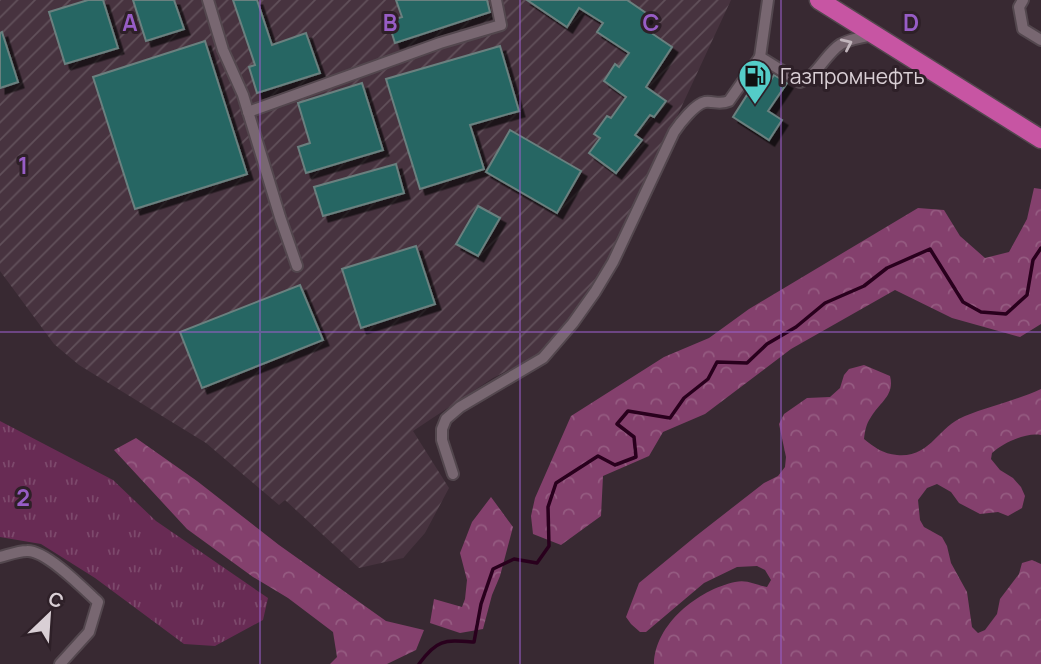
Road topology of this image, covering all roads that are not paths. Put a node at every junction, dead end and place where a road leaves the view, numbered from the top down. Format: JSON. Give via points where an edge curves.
{"nodes":[{"id":1,"x":208,"y":0,"type":"edge"},
{"id":2,"x":496,"y":0,"type":"edge"},
{"id":3,"x":768,"y":0,"type":"edge"},
{"id":4,"x":819,"y":0,"type":"edge"},
{"id":5,"x":1024,"y":0,"type":"edge"},
{"id":6,"x":873,"y":35,"type":"junction"},
{"id":7,"x":1041,"y":40,"type":"edge"},
{"id":8,"x":760,"y":57,"type":"junction"},
{"id":9,"x":248,"y":112,"type":"junction"},
{"id":10,"x":1041,"y":139,"type":"edge"},
{"id":11,"x":297,"y":266,"type":"dead end"},
{"id":12,"x":453,"y":474,"type":"dead end"},
{"id":13,"x":0,"y":557,"type":"edge"},
{"id":14,"x":60,"y":664,"type":"edge"}],
"edges":[{"from":1,"to":9,"type":"street"},
{"from":2,"to":9,"type":"street","via":[[501,25]]},
{"from":3,"to":8,"type":"street"},
{"from":4,"to":6,"type":"highway"},
{"from":5,"to":7,"type":"street","via":[[1019,7],[1023,29]]},
{"from":8,"to":6,"type":"street","one_way":true,"via":[[800,82],[841,44]]},
{"from":6,"to":10,"type":"highway"},
{"from":8,"to":12,"type":"street","via":[[729,101],[704,102],[679,124],[613,262],[573,323],[543,358],[446,419],[442,440]]},
{"from":9,"to":11,"type":"street"},
{"from":13,"to":14,"type":"street","via":[[29,550],[48,559],[98,603],[89,632]]}]}
